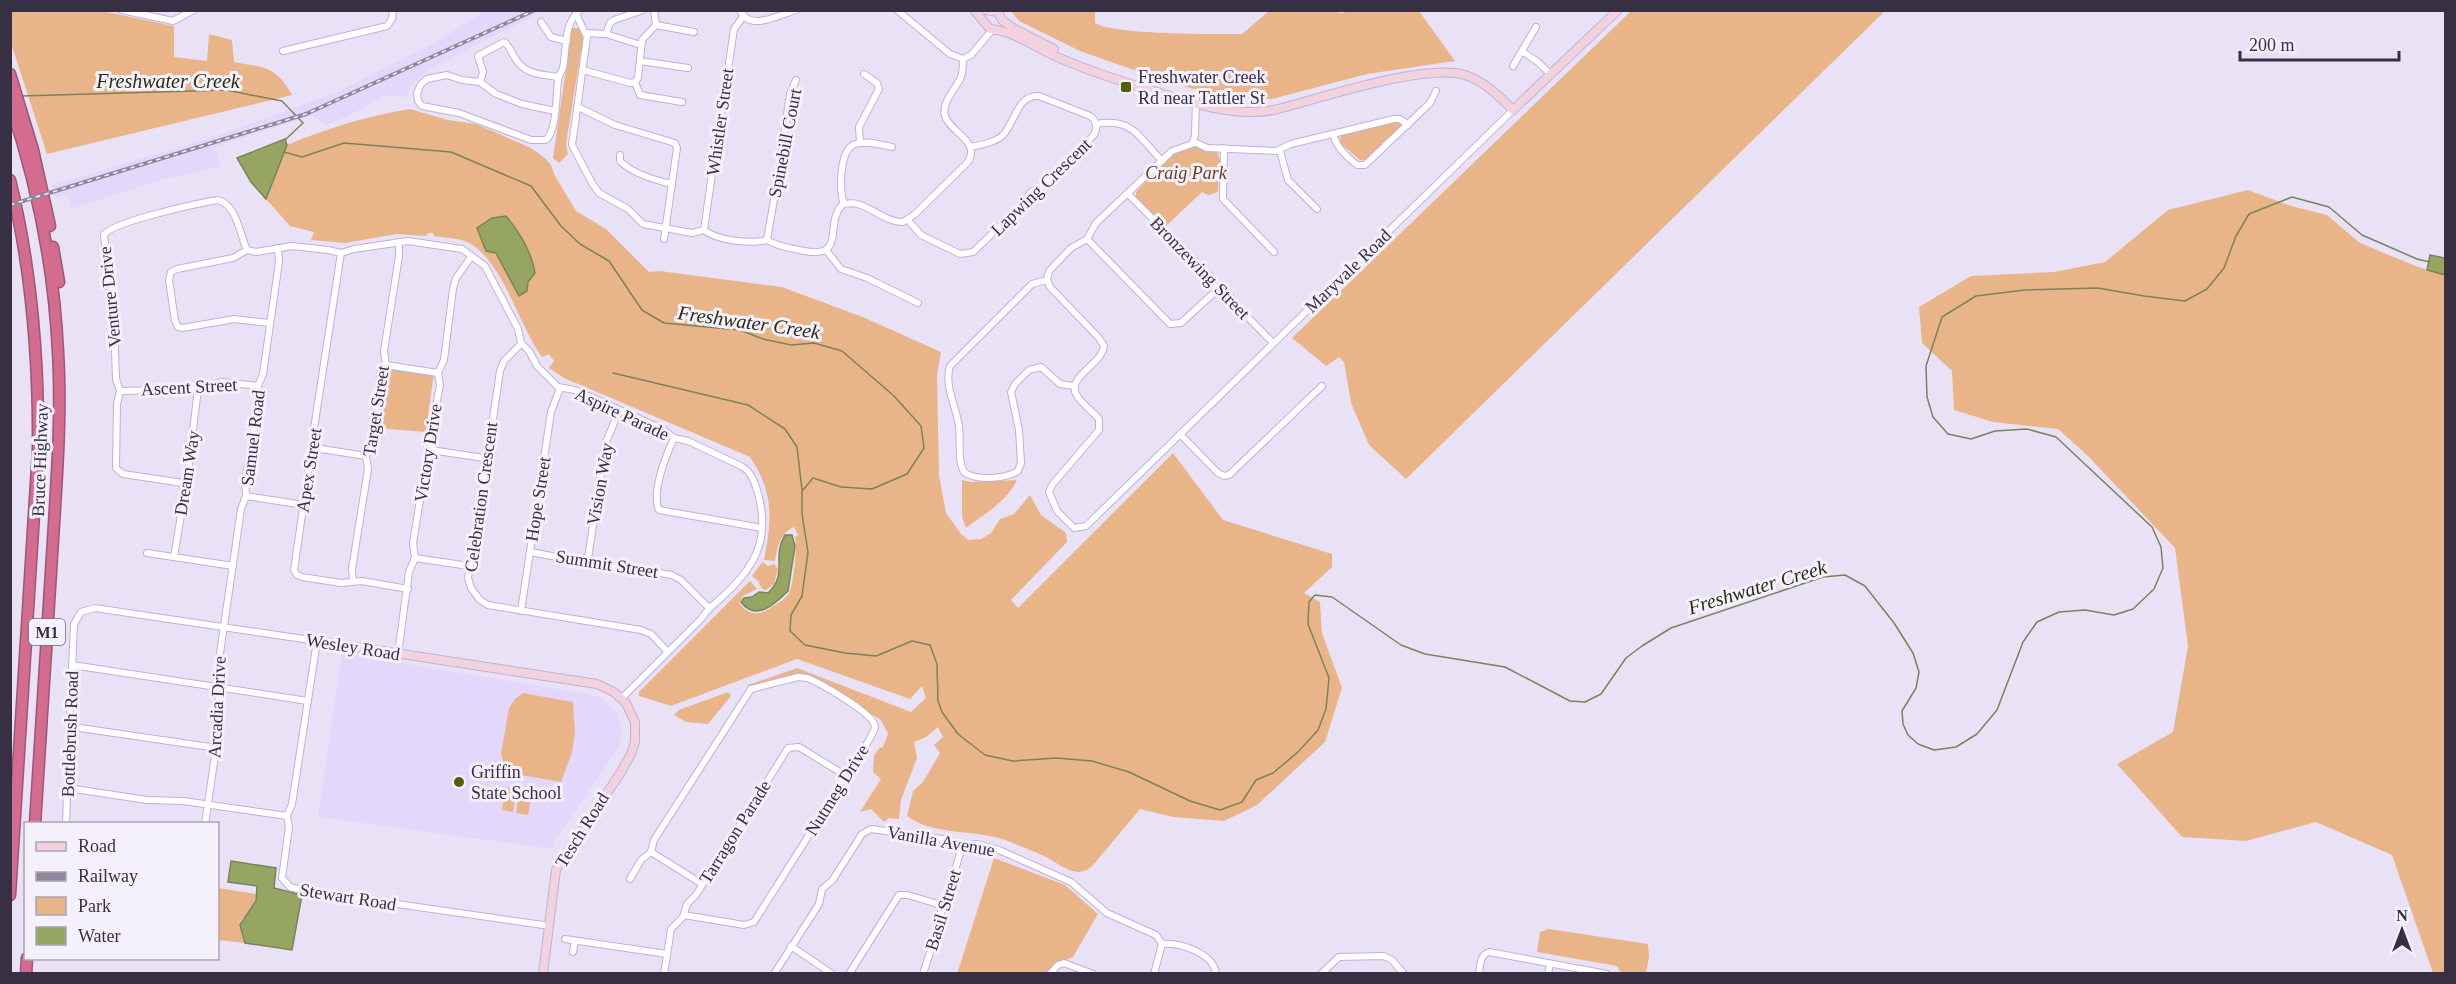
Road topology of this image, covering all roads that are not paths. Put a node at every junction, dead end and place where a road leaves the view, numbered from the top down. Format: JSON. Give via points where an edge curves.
{"nodes":[{"id":1,"x":122,"y":10,"type":"edge"},
{"id":2,"x":194,"y":10,"type":"edge"},
{"id":3,"x":393,"y":10,"type":"edge"},
{"id":4,"x":644,"y":10,"type":"edge"},
{"id":5,"x":796,"y":10,"type":"edge"},
{"id":6,"x":897,"y":10,"type":"edge"},
{"id":7,"x":974,"y":10,"type":"edge"},
{"id":8,"x":1618,"y":10,"type":"edge"},
{"id":9,"x":655,"y":11,"type":"edge"},
{"id":10,"x":578,"y":12,"type":"edge"},
{"id":11,"x":742,"y":14,"type":"edge"},
{"id":12,"x":988,"y":15,"type":"edge"},
{"id":13,"x":999,"y":21,"type":"edge"},
{"id":14,"x":541,"y":22,"type":"dead end"},
{"id":15,"x":656,"y":25,"type":"junction"},
{"id":16,"x":1536,"y":27,"type":"dead end"},
{"id":17,"x":694,"y":32,"type":"dead end"},
{"id":18,"x":587,"y":33,"type":"junction"},
{"id":19,"x":606,"y":34,"type":"junction"},
{"id":20,"x":567,"y":41,"type":"junction"},
{"id":21,"x":981,"y":41,"type":"junction"},
{"id":22,"x":641,"y":45,"type":"junction"},
{"id":23,"x":283,"y":51,"type":"dead end"},
{"id":24,"x":1523,"y":52,"type":"junction"},
{"id":25,"x":963,"y":59,"type":"junction"},
{"id":26,"x":640,"y":61,"type":"junction"},
{"id":27,"x":1513,"y":66,"type":"dead end"},
{"id":28,"x":688,"y":68,"type":"dead end"},
{"id":29,"x":583,"y":70,"type":"junction"},
{"id":30,"x":864,"y":74,"type":"dead end"},
{"id":31,"x":1551,"y":75,"type":"junction"},
{"id":32,"x":558,"y":77,"type":"junction"},
{"id":33,"x":12,"y":78,"type":"edge"},
{"id":34,"x":796,"y":80,"type":"dead end"},
{"id":35,"x":480,"y":82,"type":"junction"},
{"id":36,"x":635,"y":82,"type":"junction"},
{"id":37,"x":1436,"y":91,"type":"dead end"},
{"id":38,"x":682,"y":102,"type":"dead end"},
{"id":39,"x":1196,"y":102,"type":"junction"},
{"id":40,"x":10,"y":103,"type":"edge"},
{"id":41,"x":578,"y":107,"type":"junction"},
{"id":42,"x":1515,"y":109,"type":"junction"},
{"id":43,"x":555,"y":111,"type":"junction"},
{"id":44,"x":20,"y":119,"type":"junction"},
{"id":45,"x":1096,"y":124,"type":"junction"},
{"id":46,"x":1408,"y":125,"type":"junction"},
{"id":47,"x":1333,"y":134,"type":"junction"},
{"id":48,"x":1194,"y":142,"type":"junction"},
{"id":49,"x":860,"y":143,"type":"junction"},
{"id":50,"x":892,"y":147,"type":"dead end"},
{"id":51,"x":970,"y":147,"type":"junction"},
{"id":52,"x":1224,"y":148,"type":"junction"},
{"id":53,"x":1280,"y":151,"type":"junction"},
{"id":54,"x":620,"y":155,"type":"dead end"},
{"id":55,"x":1162,"y":161,"type":"junction"},
{"id":56,"x":10,"y":180,"type":"edge"},
{"id":57,"x":672,"y":184,"type":"junction"},
{"id":58,"x":1128,"y":194,"type":"junction"},
{"id":59,"x":844,"y":204,"type":"junction"},
{"id":60,"x":1317,"y":209,"type":"dead end"},
{"id":61,"x":10,"y":210,"type":"edge"},
{"id":62,"x":908,"y":220,"type":"junction"},
{"id":63,"x":669,"y":230,"type":"junction"},
{"id":64,"x":704,"y":230,"type":"junction"},
{"id":65,"x":664,"y":239,"type":"dead end"},
{"id":66,"x":1087,"y":239,"type":"junction"},
{"id":67,"x":768,"y":240,"type":"junction"},
{"id":68,"x":399,"y":242,"type":"junction"},
{"id":69,"x":278,"y":248,"type":"junction"},
{"id":70,"x":25,"y":249,"type":"junction"},
{"id":71,"x":247,"y":250,"type":"junction"},
{"id":72,"x":826,"y":250,"type":"junction"},
{"id":73,"x":1274,"y":252,"type":"dead end"},
{"id":74,"x":342,"y":254,"type":"junction"},
{"id":75,"x":471,"y":257,"type":"junction"},
{"id":76,"x":1047,"y":280,"type":"junction"},
{"id":77,"x":1217,"y":290,"type":"junction"},
{"id":78,"x":918,"y":303,"type":"dead end"},
{"id":79,"x":270,"y":323,"type":"junction"},
{"id":80,"x":1273,"y":343,"type":"junction"},
{"id":81,"x":522,"y":344,"type":"junction"},
{"id":82,"x":386,"y":365,"type":"junction"},
{"id":83,"x":438,"y":373,"type":"junction"},
{"id":84,"x":258,"y":386,"type":"junction"},
{"id":85,"x":1074,"y":386,"type":"junction"},
{"id":86,"x":1322,"y":386,"type":"dead end"},
{"id":87,"x":560,"y":388,"type":"junction"},
{"id":88,"x":198,"y":389,"type":"junction"},
{"id":89,"x":120,"y":391,"type":"junction"},
{"id":90,"x":618,"y":411,"type":"junction"},
{"id":91,"x":1180,"y":434,"type":"junction"},
{"id":92,"x":674,"y":438,"type":"junction"},
{"id":93,"x":315,"y":448,"type":"junction"},
{"id":94,"x":431,"y":450,"type":"junction"},
{"id":95,"x":366,"y":456,"type":"junction"},
{"id":96,"x":484,"y":458,"type":"junction"},
{"id":97,"x":183,"y":483,"type":"junction"},
{"id":98,"x":246,"y":496,"type":"junction"},
{"id":99,"x":304,"y":505,"type":"junction"},
{"id":100,"x":762,"y":528,"type":"junction"},
{"id":101,"x":530,"y":552,"type":"junction"},
{"id":102,"x":147,"y":553,"type":"dead end"},
{"id":103,"x":174,"y":557,"type":"junction"},
{"id":104,"x":415,"y":558,"type":"junction"},
{"id":105,"x":588,"y":558,"type":"junction"},
{"id":106,"x":233,"y":566,"type":"junction"},
{"id":107,"x":470,"y":566,"type":"junction"},
{"id":108,"x":353,"y":581,"type":"junction"},
{"id":109,"x":408,"y":588,"type":"junction"},
{"id":110,"x":708,"y":607,"type":"junction"},
{"id":111,"x":521,"y":611,"type":"junction"},
{"id":112,"x":81,"y":612,"type":"joint"},
{"id":113,"x":224,"y":627,"type":"junction"},
{"id":114,"x":317,"y":641,"type":"junction"},
{"id":115,"x":667,"y":651,"type":"junction"},
{"id":116,"x":398,"y":654,"type":"junction"},
{"id":117,"x":72,"y":665,"type":"junction"},
{"id":118,"x":217,"y":687,"type":"junction"},
{"id":119,"x":622,"y":698,"type":"junction"},
{"id":120,"x":308,"y":701,"type":"junction"},
{"id":121,"x":73,"y":727,"type":"junction"},
{"id":122,"x":217,"y":748,"type":"junction"},
{"id":123,"x":843,"y":774,"type":"junction"},
{"id":124,"x":68,"y":788,"type":"junction"},
{"id":125,"x":208,"y":804,"type":"junction"},
{"id":126,"x":287,"y":816,"type":"junction"},
{"id":127,"x":35,"y":822,"type":"edge"},
{"id":128,"x":66,"y":822,"type":"edge"},
{"id":129,"x":205,"y":822,"type":"edge"},
{"id":130,"x":962,"y":846,"type":"junction"},
{"id":131,"x":651,"y":852,"type":"junction"},
{"id":132,"x":630,"y":879,"type":"dead end"},
{"id":133,"x":702,"y":884,"type":"junction"},
{"id":134,"x":10,"y":895,"type":"edge"},
{"id":135,"x":941,"y":905,"type":"junction"},
{"id":136,"x":684,"y":915,"type":"junction"},
{"id":137,"x":550,"y":926,"type":"junction"},
{"id":138,"x":565,"y":939,"type":"dead end"},
{"id":139,"x":575,"y":941,"type":"junction"},
{"id":140,"x":1162,"y":944,"type":"junction"},
{"id":141,"x":791,"y":946,"type":"junction"},
{"id":142,"x":573,"y":952,"type":"dead end"},
{"id":143,"x":667,"y":954,"type":"junction"},
{"id":144,"x":1550,"y":964,"type":"junction"},
{"id":145,"x":543,"y":974,"type":"edge"},
{"id":146,"x":664,"y":974,"type":"edge"},
{"id":147,"x":774,"y":974,"type":"edge"},
{"id":148,"x":832,"y":974,"type":"edge"},
{"id":149,"x":849,"y":974,"type":"edge"},
{"id":150,"x":923,"y":974,"type":"edge"},
{"id":151,"x":1050,"y":974,"type":"edge"},
{"id":152,"x":1093,"y":974,"type":"edge"},
{"id":153,"x":1154,"y":974,"type":"edge"},
{"id":154,"x":1216,"y":974,"type":"edge"},
{"id":155,"x":1321,"y":974,"type":"edge"},
{"id":156,"x":1404,"y":974,"type":"edge"},
{"id":157,"x":1479,"y":974,"type":"edge"},
{"id":158,"x":1548,"y":974,"type":"edge"},
{"id":159,"x":1607,"y":974,"type":"edge"}],
"edges":[{"from":1,"to":2,"type":"street","via":[[173,21]]},
{"from":3,"to":23,"type":"street","via":[[387,26]]},
{"from":4,"to":19,"type":"street","via":[[614,20]]},
{"from":5,"to":11,"type":"street","via":[[759,21],[749,21]]},
{"from":6,"to":25,"type":"street","via":[[950,54]]},
{"from":7,"to":12,"type":"main road"},
{"from":8,"to":31,"type":"main road","name":"Maryvale Road"},
{"from":9,"to":15,"type":"street"},
{"from":10,"to":18,"type":"street"},
{"from":10,"to":20,"type":"street","via":[[570,22]]},
{"from":11,"to":64,"type":"street","name":"Whistler Street","via":[[734,29],[721,97],[722,120]]},
{"from":12,"to":13,"type":"main road"},
{"from":12,"to":13,"type":"main road","via":[[998,12]]},
{"from":12,"to":21,"type":"street"},
{"from":13,"to":21,"type":"street"},
{"from":13,"to":39,"type":"main road","via":[[1085,68]]},
{"from":14,"to":20,"type":"street","via":[[551,37]]},
{"from":15,"to":17,"type":"street"},
{"from":15,"to":22,"type":"street"},
{"from":16,"to":24,"type":"street"},
{"from":18,"to":19,"type":"street"},
{"from":18,"to":29,"type":"street"},
{"from":19,"to":22,"type":"street"},
{"from":20,"to":32,"type":"street"},
{"from":21,"to":25,"type":"street","via":[[975,52]]},
{"from":22,"to":26,"type":"street"},
{"from":24,"to":27,"type":"street"},
{"from":24,"to":31,"type":"street"},
{"from":25,"to":51,"type":"street","via":[[961,78],[944,112]]},
{"from":26,"to":28,"type":"street"},
{"from":26,"to":36,"type":"street"},
{"from":29,"to":36,"type":"street"},
{"from":29,"to":41,"type":"street"},
{"from":30,"to":49,"type":"street","via":[[879,89],[859,127]]},
{"from":31,"to":42,"type":"main road","name":"Maryvale Road"},
{"from":32,"to":35,"type":"street","via":[[528,72],[504,42],[478,56],[483,72]]},
{"from":32,"to":43,"type":"street"},
{"from":33,"to":44,"type":"highway"},
{"from":34,"to":67,"type":"street","name":"Spinebill Court","via":[[790,94],[782,148],[784,164]]},
{"from":35,"to":43,"type":"street","via":[[516,102]]},
{"from":35,"to":43,"type":"street","via":[[434,76],[421,84],[418,101],[426,108],[459,113],[538,141],[549,139]]},
{"from":36,"to":38,"type":"street","via":[[640,95]]},
{"from":37,"to":46,"type":"street"},
{"from":39,"to":42,"type":"main road","via":[[1221,110],[1266,112],[1382,82],[1442,73],[1482,83]]},
{"from":39,"to":48,"type":"street"},
{"from":40,"to":44,"type":"highway","name":"Bruce Highway","number":"M1"},
{"from":41,"to":57,"type":"street","via":[[615,125],[673,141],[677,148]]},
{"from":41,"to":63,"type":"street","via":[[572,145],[594,188],[628,209],[643,224]]},
{"from":42,"to":80,"type":"street","name":"Maryvale Road"},
{"from":44,"to":127,"type":"highway","name":"Bruce Highway","number":"M1","via":[[55,306],[60,393]]},
{"from":45,"to":51,"type":"street","name":"Lapwing Crescent","via":[[1090,116],[1030,96],[1003,135]]},
{"from":45,"to":55,"type":"street","via":[[1125,124]]},
{"from":45,"to":62,"type":"street","name":"Lapwing Crescent","via":[[1093,136],[973,252],[960,254],[921,235]]},
{"from":46,"to":47,"type":"street","via":[[1397,118]]},
{"from":46,"to":47,"type":"street","via":[[1362,166],[1337,146]]},
{"from":47,"to":53,"type":"street","via":[[1291,144]]},
{"from":48,"to":52,"type":"street"},
{"from":48,"to":55,"type":"street","via":[[1174,150]]},
{"from":49,"to":50,"type":"street"},
{"from":49,"to":59,"type":"street","via":[[852,145],[845,154],[840,186]]},
{"from":51,"to":62,"type":"street","via":[[971,156],[966,164]]},
{"from":52,"to":53,"type":"street"},
{"from":52,"to":73,"type":"street","via":[[1223,199]]},
{"from":53,"to":60,"type":"street","via":[[1288,180]]},
{"from":54,"to":57,"type":"street","via":[[620,161],[627,167]]},
{"from":55,"to":58,"type":"street"},
{"from":56,"to":70,"type":"highway","name":"Bruce Highway","number":"M1"},
{"from":57,"to":63,"type":"street"},
{"from":58,"to":66,"type":"street","via":[[1095,223]]},
{"from":58,"to":77,"type":"street","name":"Bronzewing Street","via":[[1213,279]]},
{"from":59,"to":62,"type":"street","via":[[856,203],[895,222]]},
{"from":59,"to":72,"type":"street","via":[[837,213]]},
{"from":61,"to":70,"type":"highway","via":[[17,242]]},
{"from":63,"to":64,"type":"street"},
{"from":63,"to":65,"type":"street"},
{"from":64,"to":67,"type":"street","via":[[718,237],[754,243]]},
{"from":66,"to":76,"type":"street","via":[[1071,248],[1049,271]]},
{"from":66,"to":77,"type":"street","via":[[1170,324],[1181,323]]},
{"from":67,"to":72,"type":"street","via":[[815,253]]},
{"from":68,"to":74,"type":"street","name":"Aspire Parade"},
{"from":68,"to":75,"type":"street","name":"Aspire Parade","via":[[458,247]]},
{"from":68,"to":82,"type":"street","name":"Target Street","via":[[384,351]]},
{"from":69,"to":71,"type":"street","name":"Aspire Parade"},
{"from":69,"to":74,"type":"street","name":"Aspire Parade","via":[[328,249]]},
{"from":69,"to":79,"type":"street","name":"Samuel Road"},
{"from":70,"to":134,"type":"highway","name":"Bruce Highway","number":"M1","via":[[38,357],[38,451]]},
{"from":71,"to":79,"type":"street","name":"Aspire Parade","via":[[235,258],[171,272],[174,321],[181,328],[234,319]]},
{"from":71,"to":89,"type":"street","name":"Venture Drive","via":[[239,227],[220,200],[161,212],[106,231]]},
{"from":72,"to":78,"type":"street","via":[[841,268]]},
{"from":74,"to":93,"type":"street","name":"Apex Street","via":[[313,435]]},
{"from":75,"to":81,"type":"street","name":"Aspire Parade","via":[[485,266]]},
{"from":75,"to":83,"type":"street","name":"Victory Drive","via":[[455,281],[444,360]]},
{"from":76,"to":85,"type":"street","via":[[1104,346],[1102,355]]},
{"from":76,"to":85,"type":"street","via":[[1032,284],[950,366],[949,384],[964,472],[974,477],[1009,476],[1018,471],[1019,430],[1011,392],[1029,370],[1041,367],[1060,384]]},
{"from":77,"to":80,"type":"street","name":"Bronzewing Street","via":[[1231,297]]},
{"from":79,"to":84,"type":"street","name":"Samuel Road"},
{"from":80,"to":91,"type":"street","name":"Maryvale Road"},
{"from":81,"to":87,"type":"street","name":"Aspire Parade","via":[[537,366]]},
{"from":81,"to":96,"type":"street","name":"Celebration Crescent","via":[[501,368]]},
{"from":82,"to":83,"type":"street"},
{"from":82,"to":95,"type":"street","name":"Target Street","via":[[380,377],[372,444]]},
{"from":83,"to":94,"type":"street","name":"Victory Drive"},
{"from":84,"to":88,"type":"street","name":"Ascent Street","via":[[222,382]]},
{"from":84,"to":98,"type":"street","name":"Samuel Road"},
{"from":85,"to":91,"type":"street","name":"Maryvale Road","via":[[1100,427],[1049,492],[1057,511],[1077,529],[1086,526]]},
{"from":86,"to":91,"type":"street","via":[[1229,475],[1218,473]]},
{"from":87,"to":90,"type":"street","name":"Aspire Parade","via":[[575,390]]},
{"from":87,"to":101,"type":"street","name":"Hope Street","via":[[551,412]]},
{"from":88,"to":89,"type":"street","name":"Ascent Street"},
{"from":88,"to":97,"type":"street","name":"Dream Way","via":[[188,471]]},
{"from":89,"to":97,"type":"street","name":"Venture Drive","via":[[117,470]]},
{"from":90,"to":92,"type":"street","name":"Aspire Parade"},
{"from":90,"to":105,"type":"street","name":"Vision Way","via":[[606,442]]},
{"from":92,"to":100,"type":"street","name":"Aspire Parade","via":[[749,471],[763,514]]},
{"from":92,"to":100,"type":"street","via":[[662,468],[659,510]]},
{"from":93,"to":95,"type":"street"},
{"from":93,"to":99,"type":"street","name":"Apex Street"},
{"from":94,"to":96,"type":"street"},
{"from":94,"to":104,"type":"street","name":"Victory Drive","via":[[425,465],[413,543]]},
{"from":95,"to":108,"type":"street","name":"Target Street"},
{"from":96,"to":107,"type":"street","name":"Celebration Crescent"},
{"from":97,"to":103,"type":"street","name":"Dream Way"},
{"from":98,"to":99,"type":"street"},
{"from":98,"to":106,"type":"street","name":"Samuel Road"},
{"from":99,"to":108,"type":"street","name":"Apex Street","via":[[296,574],[341,583]]},
{"from":100,"to":110,"type":"street","name":"Aspire Parade","via":[[761,543],[750,567],[720,600]]},
{"from":101,"to":105,"type":"street","name":"Summit Street","via":[[572,560]]},
{"from":101,"to":111,"type":"street","name":"Hope Street"},
{"from":102,"to":103,"type":"street"},
{"from":103,"to":106,"type":"street"},
{"from":104,"to":107,"type":"street"},
{"from":104,"to":109,"type":"street","name":"Victory Drive"},
{"from":105,"to":110,"type":"street","name":"Summit Street","via":[[602,564],[672,575]]},
{"from":106,"to":113,"type":"street","name":"Samuel Road"},
{"from":107,"to":111,"type":"street","name":"Celebration Crescent","via":[[470,584],[482,602]]},
{"from":108,"to":109,"type":"street","name":"Apex Street"},
{"from":109,"to":116,"type":"street","name":"Victory Drive"},
{"from":110,"to":115,"type":"street","name":"Aspire Parade","via":[[701,619]]},
{"from":111,"to":115,"type":"street","name":"Celebration Crescent","via":[[640,630],[651,634]]},
{"from":112,"to":113,"type":"street","name":"Wesley Road","via":[[95,608]]},
{"from":112,"to":117,"type":"street","name":"Bottlebrush Road","via":[[74,624]]},
{"from":113,"to":114,"type":"street","name":"Wesley Road"},
{"from":113,"to":118,"type":"street","name":"Arcadia Drive"},
{"from":114,"to":116,"type":"main road","name":"Wesley Road"},
{"from":114,"to":120,"type":"street","name":"Stewart Road"},
{"from":115,"to":119,"type":"street","name":"Aspire Parade"},
{"from":116,"to":119,"type":"main road","name":"Wesley Road","via":[[591,683]]},
{"from":117,"to":118,"type":"street"},
{"from":117,"to":121,"type":"street","name":"Bottlebrush Road"},
{"from":118,"to":120,"type":"street"},
{"from":118,"to":122,"type":"street","name":"Arcadia Drive"},
{"from":119,"to":137,"type":"main road","name":"Tesch Road","via":[[635,722],[634,748],[557,868]]},
{"from":120,"to":126,"type":"street","name":"Stewart Road"},
{"from":121,"to":122,"type":"street"},
{"from":121,"to":124,"type":"street","name":"Bottlebrush Road"},
{"from":122,"to":125,"type":"street","name":"Arcadia Drive"},
{"from":123,"to":131,"type":"street","name":"Nutmeg Drive","via":[[853,766],[873,731],[874,723],[866,714],[807,678],[755,687],[745,696],[655,838]]},
{"from":123,"to":133,"type":"street","name":"Tarragon Parade","via":[[799,747],[788,748]]},
{"from":123,"to":136,"type":"street","name":"Nutmeg Drive","via":[[840,786],[753,923],[744,925]]},
{"from":124,"to":125,"type":"street"},
{"from":124,"to":128,"type":"street","name":"Bottlebrush Road"},
{"from":125,"to":126,"type":"street"},
{"from":125,"to":129,"type":"street","name":"Arcadia Drive"},
{"from":126,"to":137,"type":"street","name":"Stewart Road","via":[[282,874],[290,886]]},
{"from":130,"to":135,"type":"street","name":"Basil Street","via":[[948,895]]},
{"from":130,"to":140,"type":"street","name":"Vanilla Avenue","via":[[994,848],[1071,882],[1107,913],[1156,935]]},
{"from":130,"to":141,"type":"street","name":"Vanilla Avenue","via":[[944,839],[878,829],[865,831],[832,881],[822,889],[819,903]]},
{"from":131,"to":132,"type":"street","name":"Nutmeg Drive"},
{"from":131,"to":133,"type":"street"},
{"from":133,"to":136,"type":"street","name":"Tarragon Parade"},
{"from":135,"to":149,"type":"street","via":[[905,894],[897,896]]},
{"from":135,"to":150,"type":"street","name":"Basil Street","via":[[941,919]]},
{"from":136,"to":143,"type":"street","name":"Tarragon Parade","via":[[671,929]]},
{"from":137,"to":145,"type":"main road","name":"Tesch Road"},
{"from":138,"to":139,"type":"street"},
{"from":139,"to":142,"type":"street"},
{"from":139,"to":143,"type":"street"},
{"from":140,"to":153,"type":"street"},
{"from":140,"to":154,"type":"street","via":[[1175,943],[1206,957]]},
{"from":141,"to":147,"type":"street","name":"Vanilla Avenue"},
{"from":141,"to":148,"type":"street"},
{"from":143,"to":146,"type":"street","name":"Tarragon Parade"},
{"from":144,"to":157,"type":"street","via":[[1489,952],[1481,958]]},
{"from":144,"to":158,"type":"street"},
{"from":144,"to":159,"type":"street"},
{"from":151,"to":152,"type":"street","via":[[1064,963]]},
{"from":155,"to":156,"type":"street","via":[[1339,957],[1384,956]]}]}
